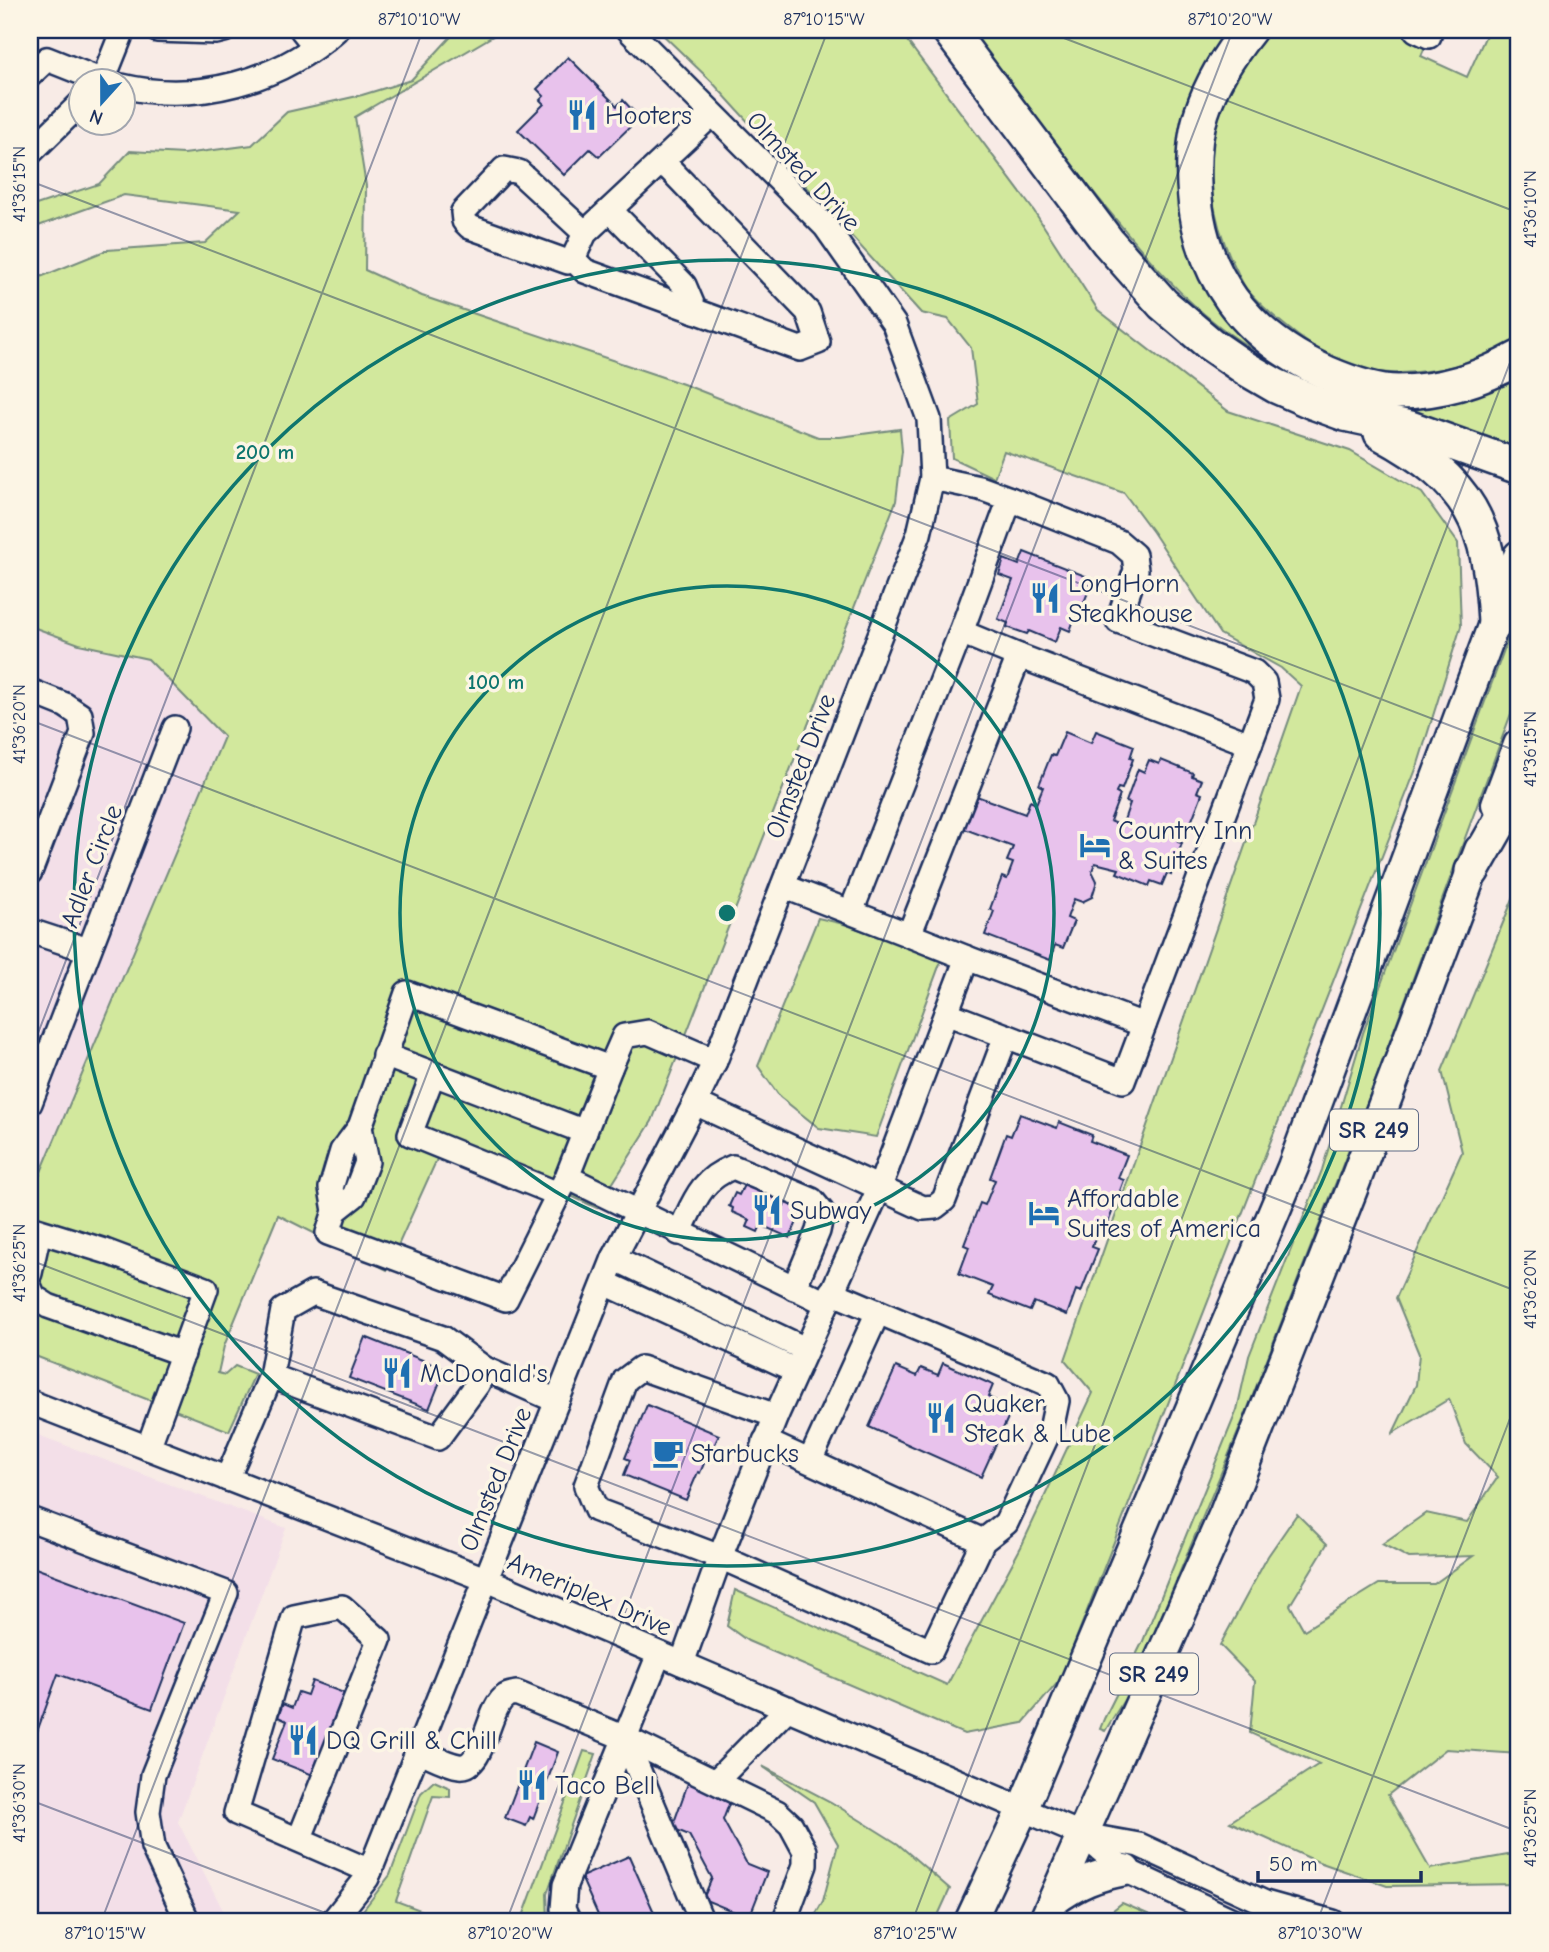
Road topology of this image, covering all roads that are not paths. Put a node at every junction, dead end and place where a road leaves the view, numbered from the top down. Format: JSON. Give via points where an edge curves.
{"nodes":[{"id":1,"x":123,"y":30,"type":"edge"},
{"id":2,"x":157,"y":30,"type":"edge"},
{"id":3,"x":224,"y":30,"type":"edge"},
{"id":4,"x":336,"y":30,"type":"edge"},
{"id":5,"x":629,"y":30,"type":"edge"},
{"id":6,"x":949,"y":30,"type":"edge"},
{"id":7,"x":1249,"y":30,"type":"edge"},
{"id":8,"x":309,"y":38,"type":"edge"},
{"id":9,"x":66,"y":66,"type":"edge"},
{"id":10,"x":108,"y":66,"type":"edge"},
{"id":11,"x":30,"y":75,"type":"edge"},
{"id":12,"x":136,"y":90,"type":"edge"},
{"id":13,"x":712,"y":114,"type":"junction"},
{"id":14,"x":66,"y":118,"type":"edge"},
{"id":15,"x":30,"y":153,"type":"edge"},
{"id":16,"x":662,"y":161,"type":"junction"},
{"id":17,"x":610,"y":210,"type":"junction"},
{"id":18,"x":585,"y":233,"type":"junction"},
{"id":19,"x":573,"y":259,"type":"junction"},
{"id":20,"x":695,"y":311,"type":"junction"},
{"id":21,"x":1519,"y":358,"type":"edge"},
{"id":22,"x":1345,"y":414,"type":"junction"},
{"id":23,"x":1519,"y":467,"type":"edge"},
{"id":24,"x":932,"y":478,"type":"junction"},
{"id":25,"x":1010,"y":499,"type":"junction"},
{"id":26,"x":1519,"y":556,"type":"edge"},
{"id":27,"x":1495,"y":622,"type":"junction"},
{"id":28,"x":961,"y":632,"type":"junction"},
{"id":29,"x":1019,"y":656,"type":"junction"},
{"id":30,"x":30,"y":691,"type":"edge"},
{"id":31,"x":174,"y":728,"type":"dead end"},
{"id":32,"x":1250,"y":744,"type":"junction"},
{"id":33,"x":1519,"y":745,"type":"edge"},
{"id":34,"x":1519,"y":781,"type":"edge"},
{"id":35,"x":1472,"y":871,"type":"junction"},
{"id":36,"x":30,"y":872,"type":"edge"},
{"id":37,"x":783,"y":886,"type":"junction"},
{"id":38,"x":851,"y":912,"type":"junction"},
{"id":39,"x":30,"y":931,"type":"edge"},
{"id":40,"x":909,"y":935,"type":"junction"},
{"id":41,"x":88,"y":950,"type":"junction"},
{"id":42,"x":967,"y":958,"type":"junction"},
{"id":43,"x":946,"y":1013,"type":"junction"},
{"id":44,"x":1144,"y":1024,"type":"junction"},
{"id":45,"x":1006,"y":1036,"type":"junction"},
{"id":46,"x":384,"y":1055,"type":"junction"},
{"id":47,"x":715,"y":1061,"type":"junction"},
{"id":48,"x":610,"y":1069,"type":"junction"},
{"id":49,"x":433,"y":1074,"type":"junction"},
{"id":50,"x":30,"y":1103,"type":"edge"},
{"id":51,"x":695,"y":1103,"type":"junction"},
{"id":52,"x":585,"y":1132,"type":"junction"},
{"id":53,"x":563,"y":1185,"type":"junction"},
{"id":54,"x":879,"y":1189,"type":"junction"},
{"id":55,"x":639,"y":1213,"type":"junction"},
{"id":56,"x":34,"y":1230,"type":"edge"},
{"id":57,"x":679,"y":1233,"type":"junction"},
{"id":58,"x":614,"y":1258,"type":"junction"},
{"id":59,"x":30,"y":1273,"type":"edge"},
{"id":60,"x":604,"y":1283,"type":"junction"},
{"id":61,"x":793,"y":1287,"type":"junction"},
{"id":62,"x":30,"y":1288,"type":"edge"},
{"id":63,"x":829,"y":1297,"type":"junction"},
{"id":64,"x":878,"y":1312,"type":"junction"},
{"id":65,"x":183,"y":1354,"type":"junction"},
{"id":66,"x":800,"y":1360,"type":"junction"},
{"id":67,"x":485,"y":1369,"type":"junction"},
{"id":68,"x":271,"y":1376,"type":"junction"},
{"id":69,"x":557,"y":1401,"type":"junction"},
{"id":70,"x":30,"y":1402,"type":"edge"},
{"id":71,"x":776,"y":1416,"type":"junction"},
{"id":72,"x":765,"y":1441,"type":"junction"},
{"id":73,"x":148,"y":1448,"type":"junction"},
{"id":74,"x":810,"y":1461,"type":"junction"},
{"id":75,"x":227,"y":1479,"type":"junction"},
{"id":76,"x":30,"y":1519,"type":"edge"},
{"id":77,"x":983,"y":1541,"type":"junction"},
{"id":78,"x":720,"y":1557,"type":"junction"},
{"id":79,"x":485,"y":1579,"type":"junction"},
{"id":80,"x":659,"y":1654,"type":"junction"},
{"id":81,"x":682,"y":1663,"type":"junction"},
{"id":82,"x":788,"y":1708,"type":"junction"},
{"id":83,"x":625,"y":1738,"type":"junction"},
{"id":84,"x":418,"y":1750,"type":"junction"},
{"id":85,"x":716,"y":1781,"type":"junction"},
{"id":86,"x":1023,"y":1808,"type":"junction"},
{"id":87,"x":1083,"y":1835,"type":"junction"},
{"id":88,"x":299,"y":1840,"type":"junction"},
{"id":89,"x":1125,"y":1870,"type":"junction"},
{"id":90,"x":370,"y":1871,"type":"junction"},
{"id":91,"x":1049,"y":1911,"type":"edge"},
{"id":92,"x":188,"y":1922,"type":"edge"},
{"id":93,"x":332,"y":1922,"type":"edge"},
{"id":94,"x":569,"y":1922,"type":"edge"},
{"id":95,"x":702,"y":1922,"type":"edge"},
{"id":96,"x":784,"y":1922,"type":"edge"},
{"id":97,"x":970,"y":1922,"type":"edge"},
{"id":98,"x":1236,"y":1922,"type":"edge"},
{"id":99,"x":1333,"y":1922,"type":"edge"}],
"edges":[{"from":1,"to":10,"type":"street"},
{"from":2,"to":3,"type":"street"},
{"from":4,"to":8,"type":"street"},
{"from":5,"to":13,"type":"street","name":"Olmsted Drive"},
{"from":6,"to":22,"type":"highway","via":[[1108,242],[1163,304],[1245,368],[1297,396]]},
{"from":7,"to":21,"type":"highway","via":[[1222,65],[1201,113],[1193,162],[1195,208],[1210,266],[1235,303],[1265,336],[1301,361],[1349,382],[1395,392],[1442,389],[1488,375]]},
{"from":8,"to":12,"type":"street","via":[[286,66],[248,81],[197,92]]},
{"from":9,"to":11,"type":"street","via":[[47,59]]},
{"from":13,"to":16,"type":"street"},
{"from":13,"to":24,"type":"street","name":"Olmsted Drive","via":[[825,226],[894,324],[929,419]]},
{"from":14,"to":15,"type":"street"},
{"from":16,"to":17,"type":"street"},
{"from":16,"to":20,"type":"street","via":[[808,312],[818,342],[800,349]]},
{"from":17,"to":18,"type":"street"},
{"from":17,"to":20,"type":"street","via":[[684,285]]},
{"from":18,"to":19,"type":"street"},
{"from":18,"to":19,"type":"street","via":[[519,172],[504,169],[463,212],[470,227],[568,262]]},
{"from":19,"to":20,"type":"street","via":[[585,271]]},
{"from":22,"to":23,"type":"highway","via":[[1410,428]]},
{"from":22,"to":27,"type":"highway","via":[[1406,446],[1440,472],[1464,500],[1486,543]]},
{"from":24,"to":25,"type":"street"},
{"from":24,"to":37,"type":"street","name":"Olmsted Drive","via":[[919,534]]},
{"from":25,"to":28,"type":"street"},
{"from":25,"to":32,"type":"street","via":[[1119,541],[1134,555],[1136,570],[1118,621],[1254,672],[1264,682],[1267,699]]},
{"from":26,"to":27,"type":"main road","number":"SR 249"},
{"from":27,"to":86,"type":"main road","number":"SR 249","via":[[1293,1167]]},
{"from":28,"to":29,"type":"street"},
{"from":28,"to":38,"type":"street"},
{"from":29,"to":32,"type":"street"},
{"from":29,"to":40,"type":"street"},
{"from":30,"to":36,"type":"street","via":[[80,715],[83,733]]},
{"from":31,"to":41,"type":"street","name":"Adler Circle"},
{"from":32,"to":44,"type":"street"},
{"from":33,"to":35,"type":"main road","number":"SR 249"},
{"from":34,"to":35,"type":"highway"},
{"from":35,"to":87,"type":"main road","number":"SR 249","via":[[1225,1513]]},
{"from":37,"to":38,"type":"street"},
{"from":37,"to":47,"type":"street","name":"Olmsted Drive"},
{"from":38,"to":40,"type":"street"},
{"from":39,"to":41,"type":"street"},
{"from":40,"to":42,"type":"street"},
{"from":41,"to":50,"type":"street","name":"Adler Circle"},
{"from":42,"to":43,"type":"street"},
{"from":42,"to":44,"type":"street"},
{"from":43,"to":45,"type":"street"},
{"from":43,"to":54,"type":"street"},
{"from":44,"to":45,"type":"street","via":[[1123,1081]]},
{"from":45,"to":54,"type":"street","via":[[944,1200],[923,1208]]},
{"from":46,"to":48,"type":"street","via":[[407,993]]},
{"from":46,"to":49,"type":"street"},
{"from":46,"to":53,"type":"street","via":[[360,1127],[342,1150],[331,1188],[335,1211],[328,1233],[506,1299]]},
{"from":47,"to":48,"type":"street","via":[[648,1032],[624,1036]]},
{"from":47,"to":51,"type":"street","name":"Olmsted Drive"},
{"from":48,"to":52,"type":"street"},
{"from":49,"to":52,"type":"street"},
{"from":49,"to":53,"type":"street","via":[[410,1134]]},
{"from":51,"to":54,"type":"street"},
{"from":51,"to":55,"type":"street","name":"Olmsted Drive"},
{"from":52,"to":53,"type":"street"},
{"from":53,"to":55,"type":"street"},
{"from":54,"to":63,"type":"street"},
{"from":55,"to":57,"type":"street"},
{"from":55,"to":58,"type":"street","name":"Olmsted Drive"},
{"from":56,"to":59,"type":"street"},
{"from":56,"to":65,"type":"street","via":[[206,1289]]},
{"from":57,"to":61,"type":"street"},
{"from":57,"to":61,"type":"street","via":[[703,1186],[733,1167],[812,1200],[822,1212],[818,1231]]},
{"from":58,"to":60,"type":"street","name":"Olmsted Drive"},
{"from":58,"to":66,"type":"street"},
{"from":60,"to":66,"type":"street"},
{"from":60,"to":69,"type":"street","name":"Olmsted Drive"},
{"from":61,"to":63,"type":"street"},
{"from":62,"to":65,"type":"street","via":[[34,1297],[48,1306]]},
{"from":63,"to":64,"type":"street"},
{"from":63,"to":66,"type":"street"},
{"from":64,"to":74,"type":"street"},
{"from":64,"to":77,"type":"street","via":[[1048,1384],[1057,1401],[1052,1425],[1006,1523]]},
{"from":65,"to":73,"type":"street"},
{"from":66,"to":71,"type":"street"},
{"from":67,"to":68,"type":"street","via":[[438,1438]]},
{"from":67,"to":68,"type":"street","via":[[443,1338],[313,1293],[283,1310]]},
{"from":67,"to":69,"type":"street"},
{"from":68,"to":75,"type":"street"},
{"from":69,"to":79,"type":"street","name":"Olmsted Drive"},
{"from":70,"to":73,"type":"street","name":"Ameriplex Drive"},
{"from":71,"to":72,"type":"street"},
{"from":71,"to":78,"type":"street","via":[[641,1368],[625,1380],[586,1486],[596,1510]]},
{"from":72,"to":74,"type":"street"},
{"from":72,"to":78,"type":"street"},
{"from":73,"to":75,"type":"street","name":"Ameriplex Drive"},
{"from":74,"to":77,"type":"street"},
{"from":75,"to":79,"type":"street","name":"Ameriplex Drive"},
{"from":76,"to":92,"type":"street","via":[[226,1592],[153,1775],[148,1812],[153,1847]]},
{"from":77,"to":78,"type":"street","via":[[931,1651]]},
{"from":78,"to":81,"type":"street"},
{"from":79,"to":80,"type":"street","name":"Ameriplex Drive"},
{"from":79,"to":84,"type":"street","name":"Olmsted Drive"},
{"from":80,"to":81,"type":"street","name":"Ameriplex Drive"},
{"from":80,"to":83,"type":"street"},
{"from":81,"to":82,"type":"street","name":"Ameriplex Drive"},
{"from":82,"to":85,"type":"street"},
{"from":82,"to":86,"type":"street","name":"Ameriplex Drive"},
{"from":83,"to":84,"type":"street","via":[[516,1693],[499,1703],[469,1764],[461,1767]]},
{"from":83,"to":85,"type":"street"},
{"from":83,"to":94,"type":"street","via":[[565,1885],[563,1909]]},
{"from":83,"to":95,"type":"street"},
{"from":84,"to":90,"type":"street","name":"Olmsted Drive"},
{"from":85,"to":96,"type":"street","via":[[777,1812],[799,1838],[805,1865]]},
{"from":86,"to":87,"type":"street","name":"Ameriplex Drive"},
{"from":86,"to":97,"type":"main road","number":"SR 249"},
{"from":87,"to":89,"type":"street","name":"Ameriplex Drive"},
{"from":87,"to":91,"type":"main road","number":"SR 249"},
{"from":87,"to":99,"type":"street","name":"Ameriplex Drive","via":[[1139,1845],[1265,1903]]},
{"from":88,"to":88,"type":"street","via":[[379,1640],[342,1607],[294,1616],[236,1812]]},
{"from":88,"to":90,"type":"street"},
{"from":89,"to":91,"type":"main road","via":[[1075,1885]]},
{"from":89,"to":98,"type":"street","name":"Ameriplex Drive"},
{"from":90,"to":93,"type":"street","name":"Olmsted Drive"}]}
